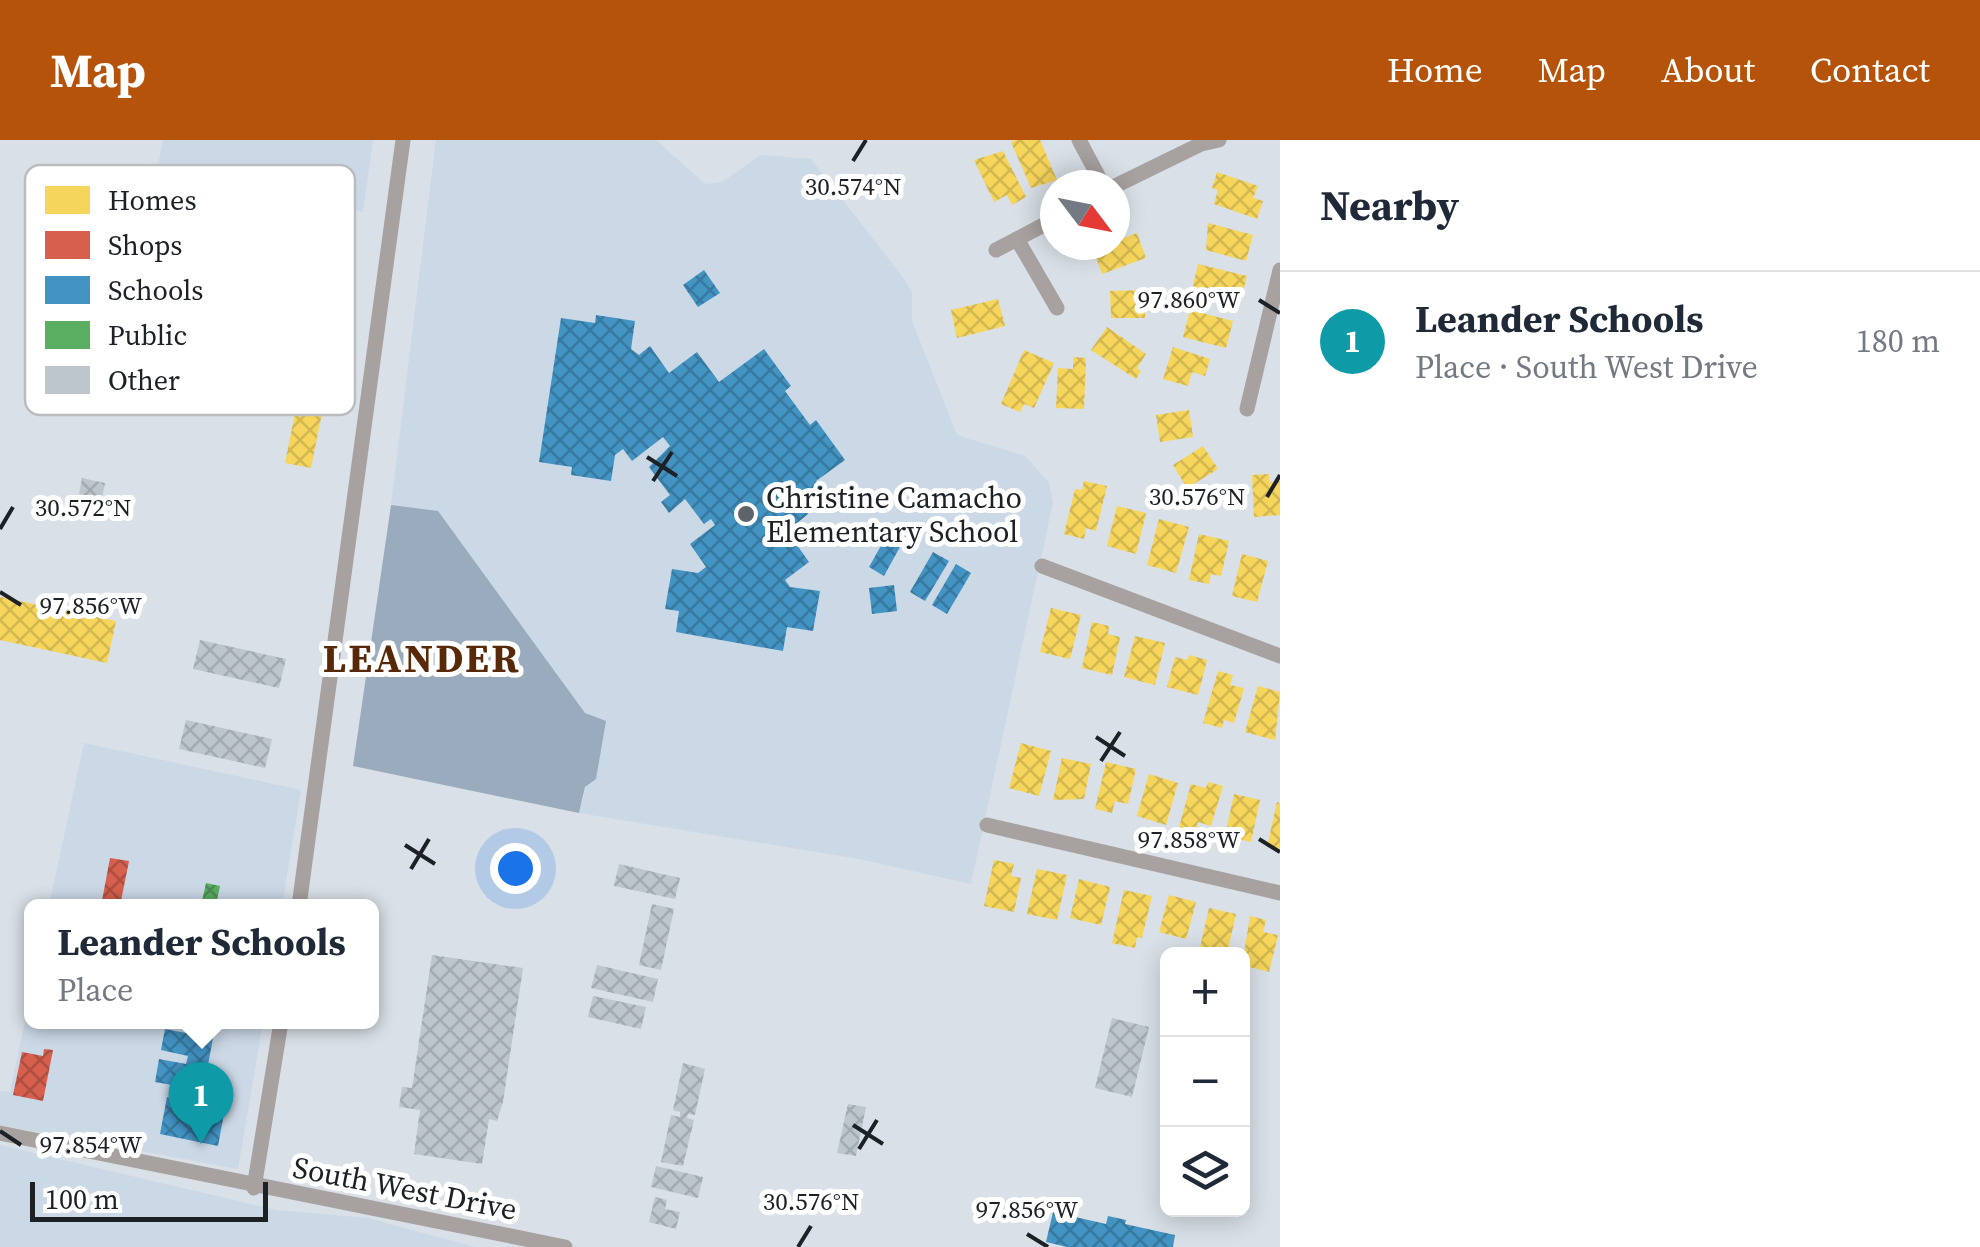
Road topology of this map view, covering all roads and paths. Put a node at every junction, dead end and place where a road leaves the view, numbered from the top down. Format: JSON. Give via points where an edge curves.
{"nodes":[{"id":1,"x":403,"y":140,"type":"edge"},
{"id":2,"x":1079,"y":140,"type":"edge"},
{"id":3,"x":1220,"y":140,"type":"edge"},
{"id":4,"x":1095,"y":170,"type":"edge"},
{"id":5,"x":1130,"y":179,"type":"edge"},
{"id":6,"x":1040,"y":227,"type":"edge"},
{"id":7,"x":1016,"y":240,"type":"junction"},
{"id":8,"x":996,"y":250,"type":"dead end"},
{"id":9,"x":1280,"y":270,"type":"edge"},
{"id":10,"x":1057,"y":308,"type":"dead end"},
{"id":11,"x":1247,"y":410,"type":"dead end"},
{"id":12,"x":1042,"y":566,"type":"dead end"},
{"id":13,"x":1280,"y":656,"type":"edge"},
{"id":14,"x":986,"y":826,"type":"dead end"},
{"id":15,"x":1280,"y":894,"type":"edge"},
{"id":16,"x":300,"y":899,"type":"edge"},
{"id":17,"x":280,"y":1029,"type":"edge"},
{"id":18,"x":0,"y":1132,"type":"edge"},
{"id":19,"x":254,"y":1188,"type":"junction"},
{"id":20,"x":565,"y":1247,"type":"edge"}],
"edges":[{"from":1,"to":16,"type":"street"},
{"from":2,"to":4,"type":"street"},
{"from":3,"to":5,"type":"street"},
{"from":6,"to":7,"type":"street"},
{"from":7,"to":8,"type":"street"},
{"from":7,"to":10,"type":"street"},
{"from":9,"to":11,"type":"street"},
{"from":12,"to":13,"type":"street"},
{"from":14,"to":15,"type":"street"},
{"from":17,"to":19,"type":"street"},
{"from":18,"to":19,"type":"street","name":"South West Drive"},
{"from":19,"to":20,"type":"street","name":"South West Drive"}]}
